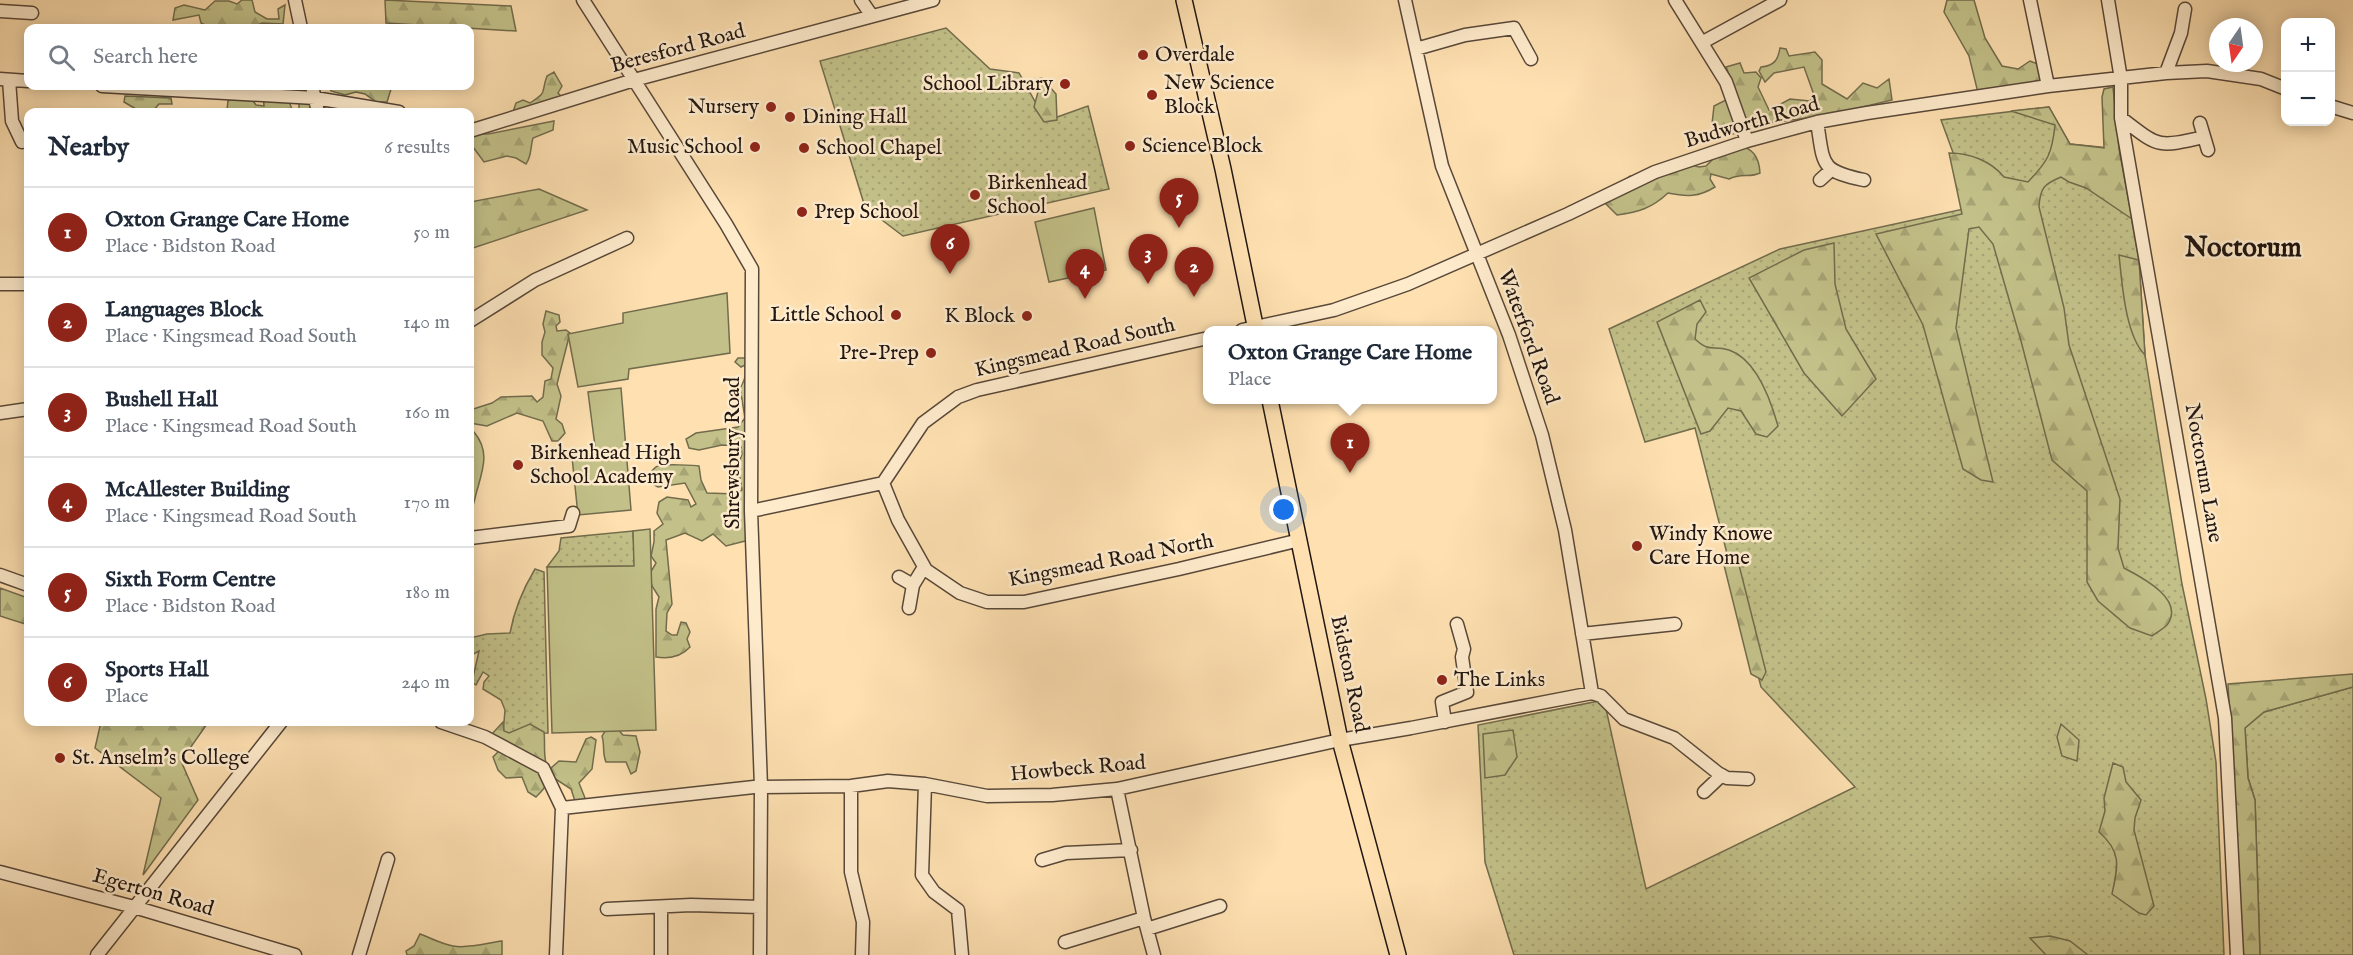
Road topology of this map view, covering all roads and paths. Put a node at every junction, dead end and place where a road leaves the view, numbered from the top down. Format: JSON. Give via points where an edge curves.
{"nodes":[{"id":1,"x":295,"y":0,"type":"edge"},
{"id":2,"x":583,"y":0,"type":"edge"},
{"id":3,"x":861,"y":0,"type":"edge"},
{"id":4,"x":933,"y":0,"type":"edge"},
{"id":5,"x":1184,"y":0,"type":"edge"},
{"id":6,"x":1405,"y":0,"type":"edge"},
{"id":7,"x":1675,"y":0,"type":"edge"},
{"id":8,"x":1779,"y":0,"type":"edge"},
{"id":9,"x":2030,"y":0,"type":"edge"},
{"id":10,"x":2108,"y":0,"type":"edge"},
{"id":11,"x":2185,"y":9,"type":"dead end"},
{"id":12,"x":0,"y":11,"type":"edge"},
{"id":13,"x":32,"y":13,"type":"dead end"},
{"id":14,"x":872,"y":16,"type":"junction"},
{"id":15,"x":300,"y":24,"type":"edge"},
{"id":16,"x":1703,"y":42,"type":"junction"},
{"id":17,"x":1416,"y":49,"type":"junction"},
{"id":18,"x":1531,"y":59,"type":"dead end"},
{"id":19,"x":2166,"y":74,"type":"junction"},
{"id":20,"x":2121,"y":79,"type":"junction"},
{"id":21,"x":5,"y":80,"type":"edge"},
{"id":22,"x":634,"y":80,"type":"junction"},
{"id":23,"x":24,"y":81,"type":"edge"},
{"id":24,"x":2048,"y":86,"type":"junction"},
{"id":25,"x":2281,"y":87,"type":"edge"},
{"id":26,"x":243,"y":90,"type":"edge"},
{"id":27,"x":314,"y":92,"type":"edge"},
{"id":28,"x":2335,"y":107,"type":"edge"},
{"id":29,"x":317,"y":108,"type":"edge"},
{"id":30,"x":382,"y":108,"type":"edge"},
{"id":31,"x":2353,"y":113,"type":"edge"},
{"id":32,"x":2121,"y":118,"type":"junction"},
{"id":33,"x":1817,"y":122,"type":"junction"},
{"id":34,"x":2200,"y":123,"type":"dead end"},
{"id":35,"x":474,"y":130,"type":"edge"},
{"id":36,"x":2204,"y":137,"type":"junction"},
{"id":37,"x":1747,"y":141,"type":"junction"},
{"id":38,"x":22,"y":142,"type":"dead end"},
{"id":39,"x":2208,"y":150,"type":"dead end"},
{"id":40,"x":1831,"y":170,"type":"junction"},
{"id":41,"x":1820,"y":180,"type":"dead end"},
{"id":42,"x":1864,"y":180,"type":"dead end"},
{"id":43,"x":627,"y":238,"type":"dead end"},
{"id":44,"x":1476,"y":254,"type":"junction"},
{"id":45,"x":0,"y":284,"type":"edge"},
{"id":46,"x":24,"y":284,"type":"edge"},
{"id":47,"x":474,"y":318,"type":"edge"},
{"id":48,"x":1250,"y":326,"type":"edge"},
{"id":49,"x":1268,"y":326,"type":"edge"},
{"id":50,"x":1203,"y":339,"type":"edge"},
{"id":51,"x":1271,"y":404,"type":"edge"},
{"id":52,"x":24,"y":409,"type":"edge"},
{"id":53,"x":0,"y":412,"type":"edge"},
{"id":54,"x":883,"y":483,"type":"junction"},
{"id":55,"x":752,"y":511,"type":"junction"},
{"id":56,"x":573,"y":513,"type":"dead end"},
{"id":57,"x":474,"y":538,"type":"edge"},
{"id":58,"x":1300,"y":540,"type":"junction"},
{"id":59,"x":924,"y":567,"type":"junction"},
{"id":60,"x":0,"y":575,"type":"edge"},
{"id":61,"x":898,"y":577,"type":"dead end"},
{"id":62,"x":24,"y":584,"type":"edge"},
{"id":63,"x":913,"y":585,"type":"junction"},
{"id":64,"x":909,"y":608,"type":"dead end"},
{"id":65,"x":1458,"y":624,"type":"dead end"},
{"id":66,"x":1676,"y":624,"type":"dead end"},
{"id":67,"x":1582,"y":634,"type":"junction"},
{"id":68,"x":1592,"y":693,"type":"junction"},
{"id":69,"x":1445,"y":722,"type":"junction"},
{"id":70,"x":278,"y":726,"type":"edge"},
{"id":71,"x":453,"y":726,"type":"edge"},
{"id":72,"x":1340,"y":740,"type":"junction"},
{"id":73,"x":1722,"y":775,"type":"junction"},
{"id":74,"x":1748,"y":779,"type":"dead end"},
{"id":75,"x":925,"y":784,"type":"junction"},
{"id":76,"x":851,"y":786,"type":"junction"},
{"id":77,"x":761,"y":787,"type":"junction"},
{"id":78,"x":1117,"y":789,"type":"junction"},
{"id":79,"x":1704,"y":792,"type":"dead end"},
{"id":80,"x":562,"y":808,"type":"junction"},
{"id":81,"x":1131,"y":850,"type":"junction"},
{"id":82,"x":388,"y":859,"type":"dead end"},
{"id":83,"x":1042,"y":860,"type":"dead end"},
{"id":84,"x":0,"y":872,"type":"edge"},
{"id":85,"x":1220,"y":906,"type":"dead end"},
{"id":86,"x":134,"y":907,"type":"junction"},
{"id":87,"x":661,"y":907,"type":"junction"},
{"id":88,"x":760,"y":907,"type":"junction"},
{"id":89,"x":607,"y":909,"type":"dead end"},
{"id":90,"x":1145,"y":923,"type":"junction"},
{"id":91,"x":1065,"y":942,"type":"dead end"},
{"id":92,"x":97,"y":955,"type":"edge"},
{"id":93,"x":295,"y":955,"type":"edge"},
{"id":94,"x":359,"y":955,"type":"edge"},
{"id":95,"x":556,"y":955,"type":"edge"},
{"id":96,"x":661,"y":955,"type":"edge"},
{"id":97,"x":760,"y":955,"type":"edge"},
{"id":98,"x":862,"y":955,"type":"edge"},
{"id":99,"x":963,"y":955,"type":"edge"},
{"id":100,"x":1154,"y":955,"type":"edge"},
{"id":101,"x":1398,"y":955,"type":"edge"},
{"id":102,"x":2237,"y":955,"type":"edge"}],
"edges":[{"from":1,"to":15,"type":"street"},
{"from":2,"to":22,"type":"street","name":"Shrewsbury Road"},
{"from":3,"to":14,"type":"street"},
{"from":4,"to":14,"type":"street","name":"Beresford Road"},
{"from":5,"to":48,"type":"main road","via":[[1219,148]]},
{"from":6,"to":17,"type":"street","name":"Waterford Road"},
{"from":7,"to":16,"type":"street"},
{"from":8,"to":16,"type":"street"},
{"from":9,"to":24,"type":"street"},
{"from":10,"to":20,"type":"street","name":"Noctorum Lane"},
{"from":11,"to":19,"type":"street"},
{"from":12,"to":13,"type":"street"},
{"from":14,"to":22,"type":"street","name":"Beresford Road"},
{"from":16,"to":37,"type":"street","via":[[1726,82]]},
{"from":17,"to":18,"type":"street","via":[[1465,35],[1514,28]]},
{"from":17,"to":44,"type":"street","name":"Waterford Road","via":[[1442,166]]},
{"from":19,"to":20,"type":"street","name":"Budworth Road"},
{"from":19,"to":25,"type":"street","name":"Budworth Road","via":[[2207,71],[2261,79]]},
{"from":20,"to":24,"type":"street","name":"Budworth Road"},
{"from":20,"to":32,"type":"street","name":"Noctorum Lane"},
{"from":21,"to":23,"type":"street"},
{"from":21,"to":38,"type":"street","via":[[12,121]]},
{"from":22,"to":35,"type":"street","name":"Beresford Road"},
{"from":22,"to":55,"type":"street","name":"Shrewsbury Road","via":[[752,269]]},
{"from":24,"to":33,"type":"street","name":"Budworth Road"},
{"from":26,"to":27,"type":"street"},
{"from":27,"to":29,"type":"street"},
{"from":27,"to":30,"type":"street"},
{"from":28,"to":31,"type":"street"},
{"from":32,"to":36,"type":"street","via":[[2154,143],[2172,144]]},
{"from":32,"to":102,"type":"street","name":"Noctorum Lane","via":[[2225,718]]},
{"from":33,"to":37,"type":"street","name":"Budworth Road"},
{"from":33,"to":40,"type":"street","via":[[1823,156]]},
{"from":34,"to":36,"type":"street"},
{"from":36,"to":39,"type":"street"},
{"from":37,"to":44,"type":"street","name":"Budworth Road","via":[[1655,172]]},
{"from":40,"to":41,"type":"street"},
{"from":40,"to":42,"type":"street"},
{"from":43,"to":47,"type":"street","via":[[535,280]]},
{"from":44,"to":49,"type":"street","name":"Budworth Road","via":[[1334,310]]},
{"from":44,"to":67,"type":"street","name":"Waterford Road","via":[[1509,335],[1542,435],[1565,530]]},
{"from":45,"to":46,"type":"street"},
{"from":50,"to":54,"type":"street","name":"Kingsmead Road South","via":[[958,397],[923,423]]},
{"from":51,"to":58,"type":"main road","name":"Bidston Road"},
{"from":52,"to":53,"type":"street"},
{"from":54,"to":55,"type":"street"},
{"from":54,"to":59,"type":"street","name":"Kingsmead Road North"},
{"from":55,"to":77,"type":"street","name":"Shrewsbury Road"},
{"from":56,"to":57,"type":"street","via":[[569,526]]},
{"from":58,"to":59,"type":"street","name":"Kingsmead Road North","via":[[1024,602],[987,602],[960,593]]},
{"from":58,"to":72,"type":"main road","name":"Bidston Road"},
{"from":59,"to":63,"type":"street"},
{"from":60,"to":62,"type":"street"},
{"from":61,"to":63,"type":"street"},
{"from":63,"to":64,"type":"street"},
{"from":65,"to":69,"type":"street","via":[[1467,692],[1442,702]]},
{"from":66,"to":67,"type":"street"},
{"from":67,"to":68,"type":"street","name":"Waterford Road"},
{"from":68,"to":69,"type":"street","name":"Howbeck Road"},
{"from":68,"to":73,"type":"street","via":[[1601,696],[1624,719],[1674,738]]},
{"from":69,"to":72,"type":"street","name":"Howbeck Road"},
{"from":70,"to":86,"type":"street"},
{"from":71,"to":80,"type":"street","via":[[485,737],[543,768]]},
{"from":72,"to":78,"type":"street","name":"Howbeck Road"},
{"from":72,"to":101,"type":"main road","name":"Bidston Road"},
{"from":73,"to":74,"type":"street"},
{"from":73,"to":79,"type":"street"},
{"from":75,"to":76,"type":"street","name":"Howbeck Road","via":[[888,781]]},
{"from":75,"to":78,"type":"street","name":"Howbeck Road","via":[[987,796]]},
{"from":75,"to":99,"type":"street","via":[[922,875],[934,892],[958,910]]},
{"from":76,"to":77,"type":"street","name":"Howbeck Road"},
{"from":76,"to":98,"type":"street","via":[[851,872],[863,922]]},
{"from":77,"to":80,"type":"street","name":"Howbeck Road"},
{"from":77,"to":88,"type":"street","name":"Shrewsbury Road"},
{"from":78,"to":81,"type":"street"},
{"from":80,"to":95,"type":"street"},
{"from":81,"to":83,"type":"street","via":[[1066,853]]},
{"from":81,"to":90,"type":"street"},
{"from":82,"to":94,"type":"street"},
{"from":84,"to":86,"type":"street","name":"Egerton Road"},
{"from":85,"to":90,"type":"street"},
{"from":86,"to":92,"type":"street"},
{"from":86,"to":93,"type":"street","name":"Egerton Road"},
{"from":87,"to":88,"type":"street"},
{"from":87,"to":89,"type":"street"},
{"from":87,"to":96,"type":"street"},
{"from":88,"to":97,"type":"street","name":"Shrewsbury Road"},
{"from":90,"to":91,"type":"street"},
{"from":90,"to":100,"type":"street"}]}
